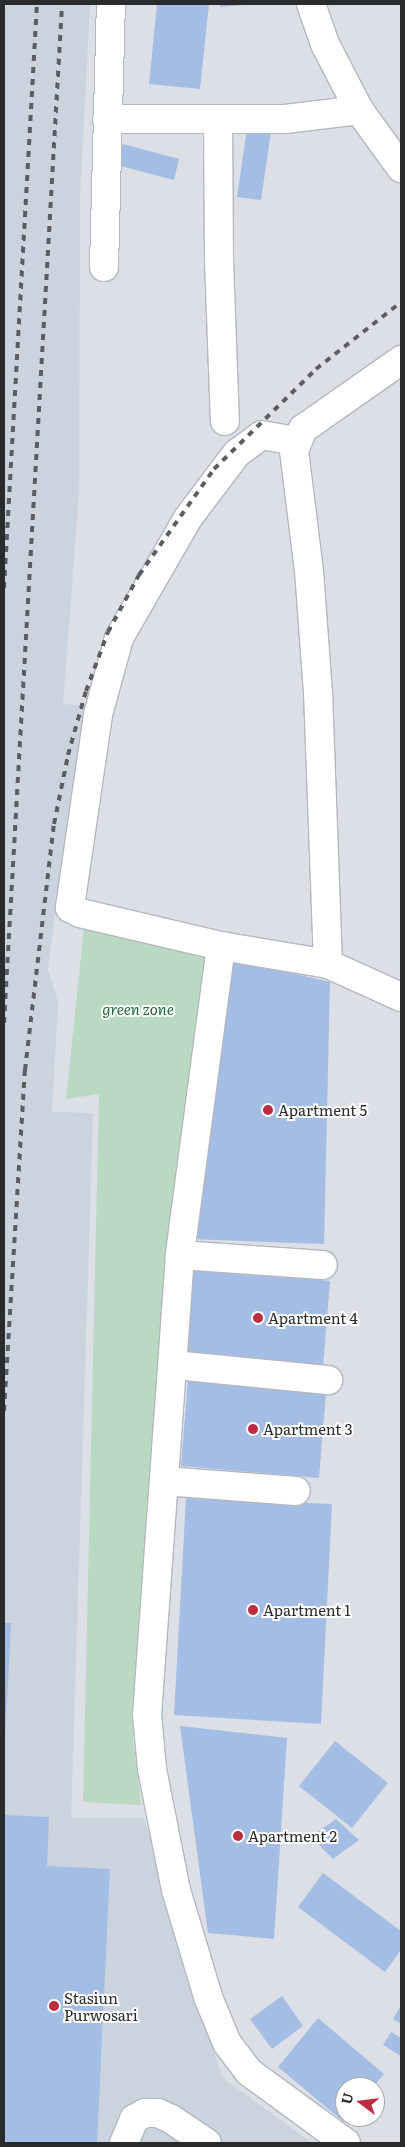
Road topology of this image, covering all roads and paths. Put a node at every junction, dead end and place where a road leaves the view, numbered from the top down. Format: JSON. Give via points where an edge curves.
{"nodes":[{"id":1,"x":111,"y":4,"type":"edge"},
{"id":2,"x":311,"y":4,"type":"edge"},
{"id":3,"x":359,"y":110,"type":"junction"},
{"id":4,"x":107,"y":119,"type":"junction"},
{"id":5,"x":218,"y":119,"type":"junction"},
{"id":6,"x":401,"y":168,"type":"edge"},
{"id":7,"x":104,"y":267,"type":"dead end"},
{"id":8,"x":401,"y":360,"type":"edge"},
{"id":9,"x":226,"y":421,"type":"dead end"},
{"id":10,"x":296,"y":442,"type":"junction"},
{"id":11,"x":220,"y":946,"type":"junction"},
{"id":12,"x":328,"y":964,"type":"junction"},
{"id":13,"x":401,"y":997,"type":"edge"},
{"id":14,"x":180,"y":1255,"type":"junction"},
{"id":15,"x":323,"y":1265,"type":"dead end"},
{"id":16,"x":174,"y":1365,"type":"junction"},
{"id":17,"x":328,"y":1380,"type":"dead end"},
{"id":18,"x":164,"y":1480,"type":"junction"},
{"id":19,"x":296,"y":1491,"type":"dead end"},
{"id":20,"x":124,"y":2143,"type":"edge"},
{"id":21,"x":207,"y":2143,"type":"edge"},
{"id":22,"x":346,"y":2143,"type":"edge"}],
"edges":[{"from":1,"to":4,"type":"street"},
{"from":2,"to":3,"type":"street","via":[[325,44]]},
{"from":3,"to":5,"type":"street","via":[[285,119]]},
{"from":3,"to":6,"type":"street"},
{"from":4,"to":5,"type":"street"},
{"from":4,"to":7,"type":"street"},
{"from":5,"to":9,"type":"street","via":[[219,260]]},
{"from":8,"to":10,"type":"street","via":[[302,429]]},
{"from":10,"to":11,"type":"street","via":[[262,435],[237,453],[188,518],[140,598],[119,638],[106,682],[78,842],[70,902],[74,911]]},
{"from":10,"to":12,"type":"street","via":[[294,451],[309,571],[318,694]]},
{"from":11,"to":12,"type":"street"},
{"from":11,"to":14,"type":"street"},
{"from":12,"to":13,"type":"street"},
{"from":14,"to":15,"type":"street"},
{"from":14,"to":16,"type":"street"},
{"from":16,"to":17,"type":"street"},
{"from":16,"to":18,"type":"street"},
{"from":18,"to":19,"type":"street"},
{"from":18,"to":22,"type":"street","via":[[147,1714],[152,1769],[176,1890],[208,1997],[227,2043],[249,2072]]},
{"from":20,"to":21,"type":"street","via":[[134,2119],[145,2113],[158,2113],[171,2119]]}]}
